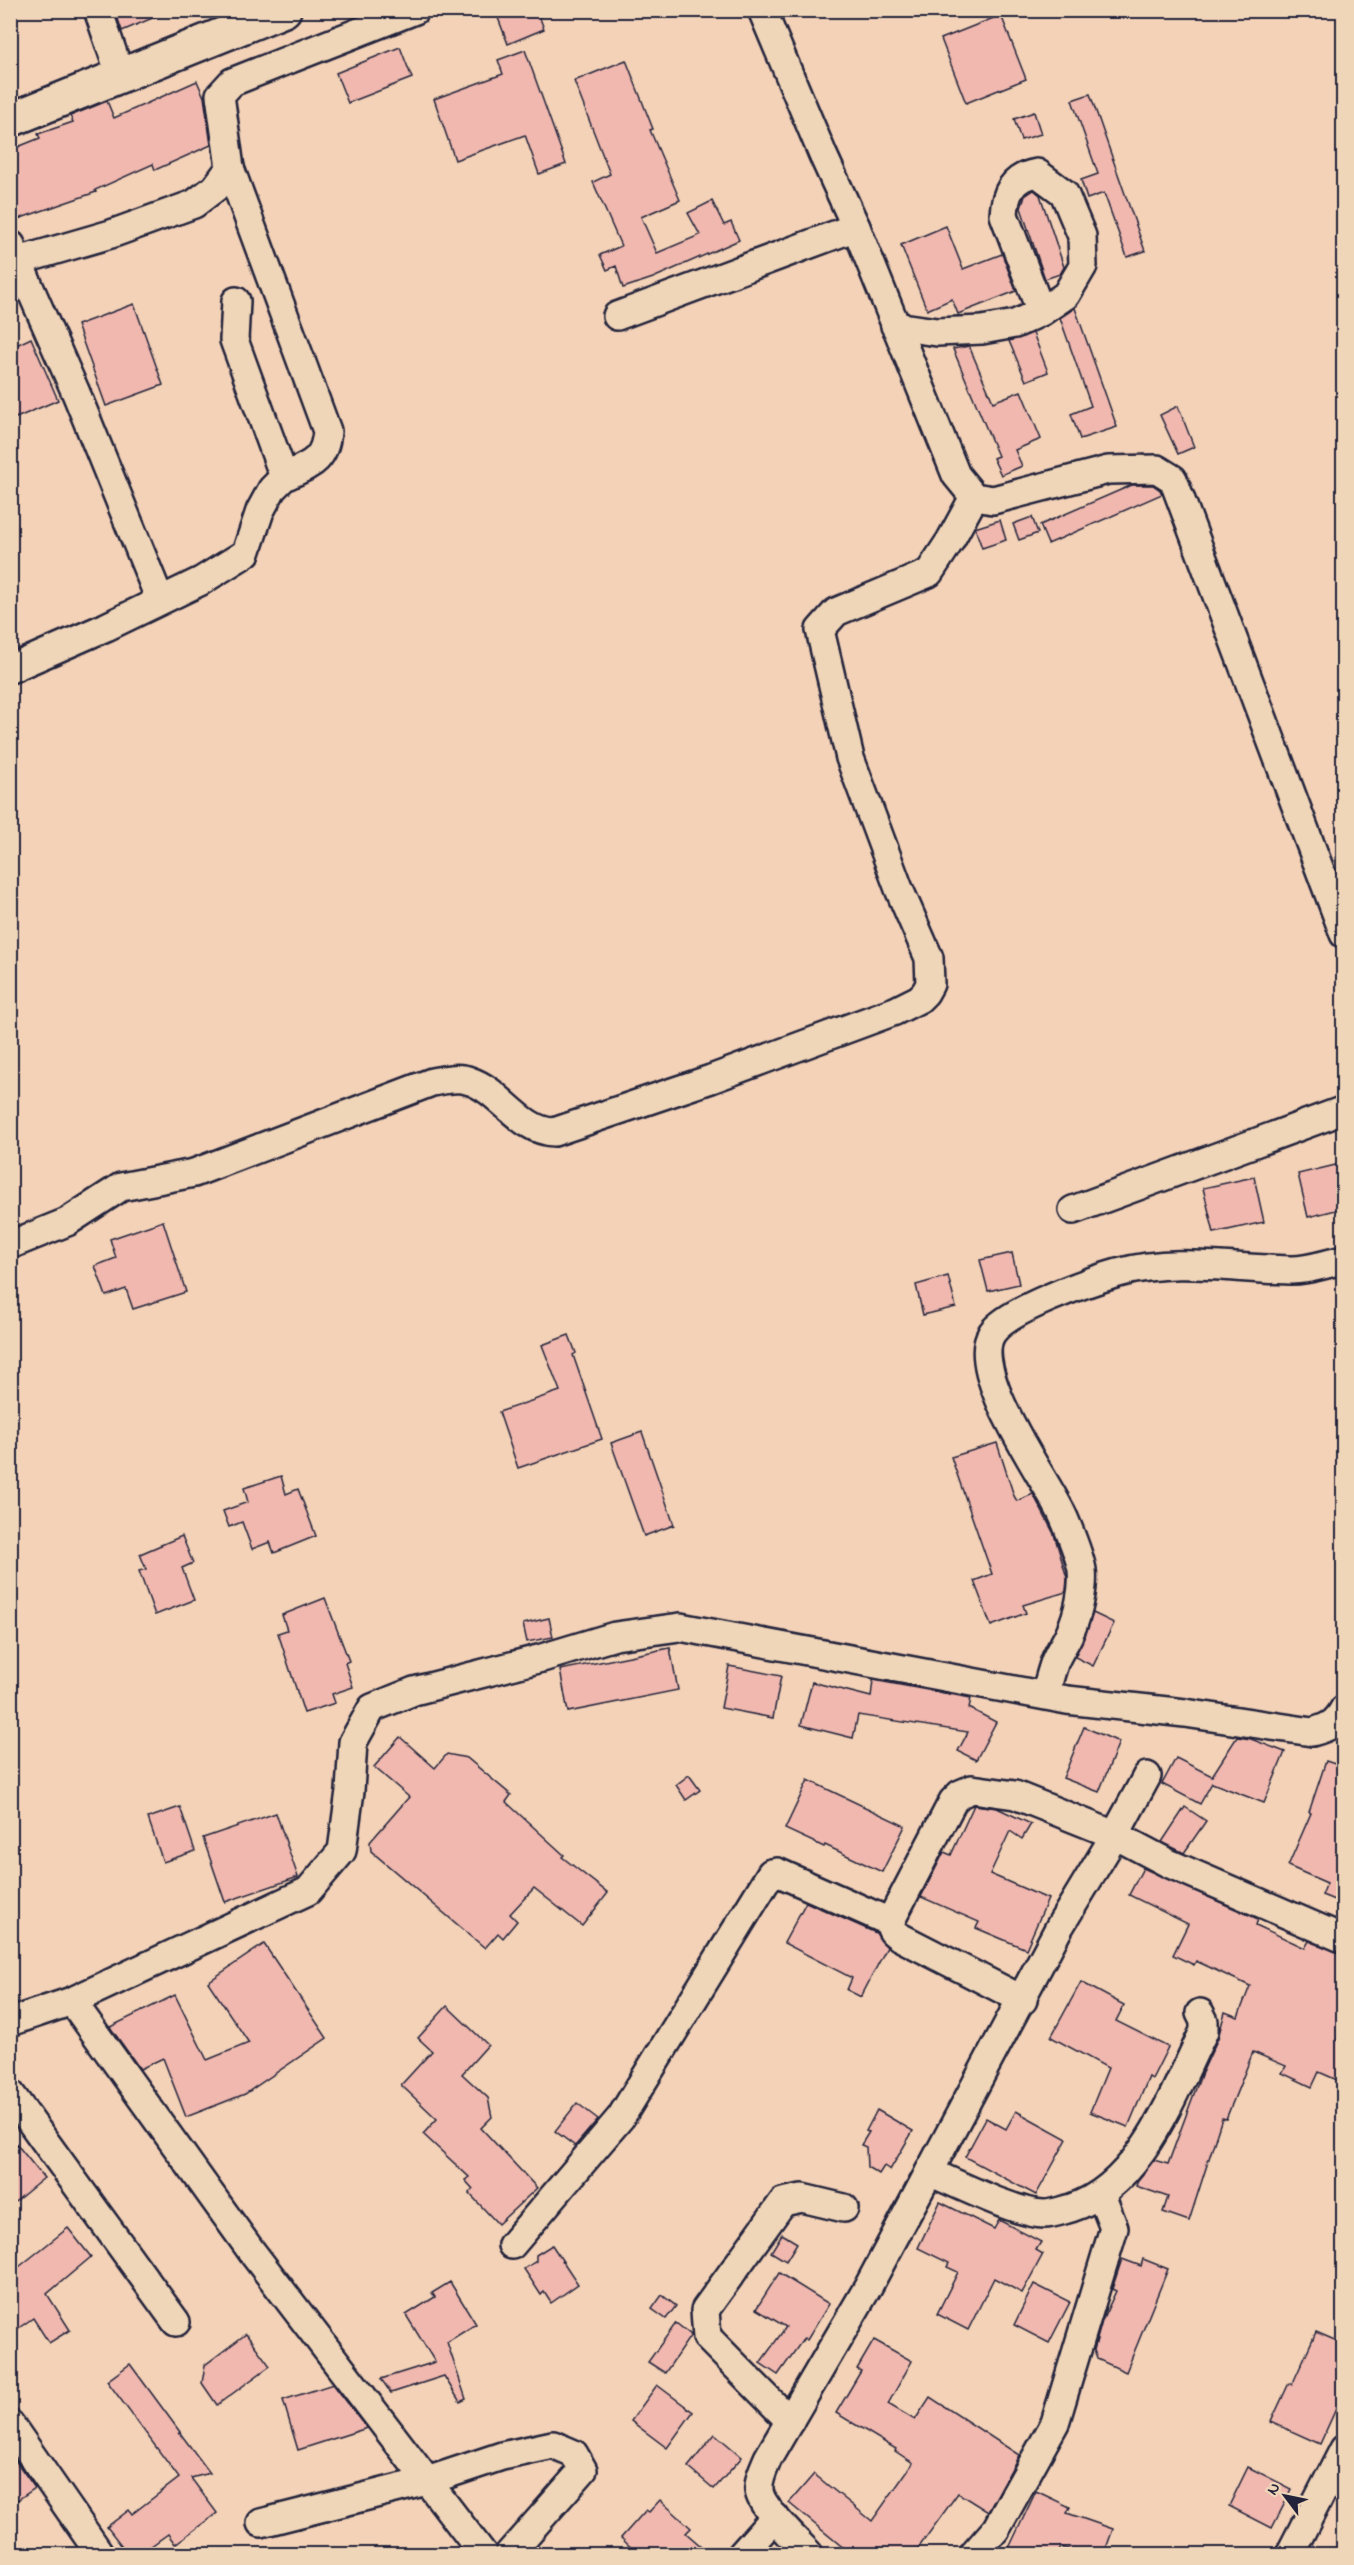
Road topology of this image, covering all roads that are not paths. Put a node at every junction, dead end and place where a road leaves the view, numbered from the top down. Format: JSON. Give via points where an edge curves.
{"nodes":[{"id":1,"x":98,"y":10,"type":"edge"},
{"id":2,"x":284,"y":10,"type":"edge"},
{"id":3,"x":415,"y":10,"type":"edge"},
{"id":4,"x":762,"y":10,"type":"edge"},
{"id":5,"x":121,"y":77,"type":"junction"},
{"id":6,"x":10,"y":120,"type":"edge"},
{"id":7,"x":230,"y":168,"type":"junction"},
{"id":8,"x":856,"y":227,"type":"junction"},
{"id":9,"x":14,"y":252,"type":"edge"},
{"id":10,"x":236,"y":301,"type":"dead end"},
{"id":11,"x":1041,"y":312,"type":"dead end"},
{"id":12,"x":617,"y":316,"type":"dead end"},
{"id":13,"x":895,"y":326,"type":"junction"},
{"id":14,"x":284,"y":477,"type":"junction"},
{"id":15,"x":974,"y":497,"type":"junction"},
{"id":16,"x":160,"y":600,"type":"junction"},
{"id":17,"x":10,"y":669,"type":"edge"},
{"id":18,"x":1344,"y":934,"type":"edge"},
{"id":19,"x":1344,"y":1110,"type":"edge"},
{"id":20,"x":1073,"y":1210,"type":"dead end"},
{"id":21,"x":10,"y":1245,"type":"edge"},
{"id":22,"x":1344,"y":1260,"type":"edge"},
{"id":23,"x":1045,"y":1695,"type":"junction"},
{"id":24,"x":1344,"y":1709,"type":"edge"},
{"id":25,"x":1147,"y":1776,"type":"dead end"},
{"id":26,"x":1115,"y":1835,"type":"junction"},
{"id":27,"x":890,"y":1922,"type":"junction"},
{"id":28,"x":1344,"y":1940,"type":"edge"},
{"id":29,"x":1023,"y":2000,"type":"junction"},
{"id":30,"x":72,"y":2001,"type":"junction"},
{"id":31,"x":1200,"y":2013,"type":"dead end"},
{"id":32,"x":10,"y":2022,"type":"edge"},
{"id":33,"x":10,"y":2093,"type":"edge"},
{"id":34,"x":929,"y":2172,"type":"junction"},
{"id":35,"x":1101,"y":2195,"type":"junction"},
{"id":36,"x":844,"y":2208,"type":"dead end"},
{"id":37,"x":512,"y":2245,"type":"dead end"},
{"id":38,"x":176,"y":2322,"type":"dead end"},
{"id":39,"x":790,"y":2421,"type":"junction"},
{"id":40,"x":10,"y":2424,"type":"edge"},
{"id":41,"x":1344,"y":2448,"type":"edge"},
{"id":42,"x":427,"y":2481,"type":"junction"},
{"id":43,"x":775,"y":2517,"type":"junction"},
{"id":44,"x":261,"y":2523,"type":"dead end"},
{"id":45,"x":100,"y":2554,"type":"edge"},
{"id":46,"x":483,"y":2554,"type":"edge"},
{"id":47,"x":509,"y":2554,"type":"edge"},
{"id":48,"x":742,"y":2554,"type":"edge"},
{"id":49,"x":809,"y":2554,"type":"edge"},
{"id":50,"x":974,"y":2554,"type":"edge"},
{"id":51,"x":1290,"y":2554,"type":"edge"}],
"edges":[{"from":1,"to":5,"type":"street"},
{"from":2,"to":5,"type":"main road"},
{"from":3,"to":7,"type":"street","via":[[232,82],[220,95]]},
{"from":4,"to":8,"type":"street"},
{"from":5,"to":6,"type":"main road"},
{"from":7,"to":9,"type":"street","via":[[215,188],[194,204],[111,234]]},
{"from":7,"to":14,"type":"street","via":[[327,431],[326,448],[314,462]]},
{"from":8,"to":12,"type":"street"},
{"from":8,"to":13,"type":"street"},
{"from":9,"to":16,"type":"street"},
{"from":10,"to":14,"type":"street","via":[[234,340]]},
{"from":11,"to":13,"type":"street","via":[[1015,324],[982,330],[938,332]]},
{"from":13,"to":15,"type":"street","via":[[956,475]]},
{"from":14,"to":16,"type":"street","via":[[260,511],[246,553]]},
{"from":15,"to":18,"type":"street","via":[[993,500],[1107,470],[1157,469],[1173,479]]},
{"from":15,"to":21,"type":"street","via":[[929,573],[836,612],[820,630],[849,758],[929,958],[930,984],[919,999],[722,1075],[554,1132],[533,1127],[500,1098],[469,1080],[432,1082],[194,1173],[121,1187],[68,1222]]},
{"from":16,"to":17,"type":"street"},
{"from":19,"to":20,"type":"street"},
{"from":22,"to":23,"type":"street","via":[[1293,1270],[1212,1264],[1119,1273],[1032,1305],[991,1334],[986,1353],[993,1384],[1059,1508],[1082,1569],[1080,1599],[1071,1631],[1056,1659]]},
{"from":23,"to":24,"type":"street","via":[[1312,1732],[1326,1729]]},
{"from":23,"to":30,"type":"street","via":[[680,1627],[615,1636],[414,1691],[372,1708],[353,1742],[342,1851],[309,1891]]},
{"from":25,"to":26,"type":"street"},
{"from":26,"to":27,"type":"street","via":[[1015,1795],[966,1790],[953,1801]]},
{"from":26,"to":28,"type":"street","via":[[1168,1863]]},
{"from":26,"to":29,"type":"street","via":[[1060,1926]]},
{"from":27,"to":29,"type":"street","via":[[892,1931],[900,1937]]},
{"from":27,"to":37,"type":"street","via":[[777,1872],[771,1874],[621,2117]]},
{"from":29,"to":34,"type":"street"},
{"from":30,"to":32,"type":"street"},
{"from":30,"to":42,"type":"street","via":[[252,2252]]},
{"from":31,"to":35,"type":"street","via":[[1204,2031],[1146,2146]]},
{"from":33,"to":38,"type":"street"},
{"from":34,"to":35,"type":"street","via":[[1011,2206],[1044,2214]]},
{"from":34,"to":39,"type":"street"},
{"from":35,"to":50,"type":"street","via":[[1114,2228],[1054,2423],[996,2529]]},
{"from":36,"to":39,"type":"street","via":[[802,2198],[783,2202],[705,2310],[707,2337]]},
{"from":39,"to":43,"type":"street","via":[[760,2480],[759,2493]]},
{"from":40,"to":45,"type":"street"},
{"from":41,"to":51,"type":"street"},
{"from":42,"to":44,"type":"street"},
{"from":42,"to":46,"type":"street"},
{"from":42,"to":47,"type":"street","via":[[502,2456],[553,2445],[574,2454],[584,2470]]},
{"from":43,"to":48,"type":"street"},
{"from":43,"to":49,"type":"street"}]}
